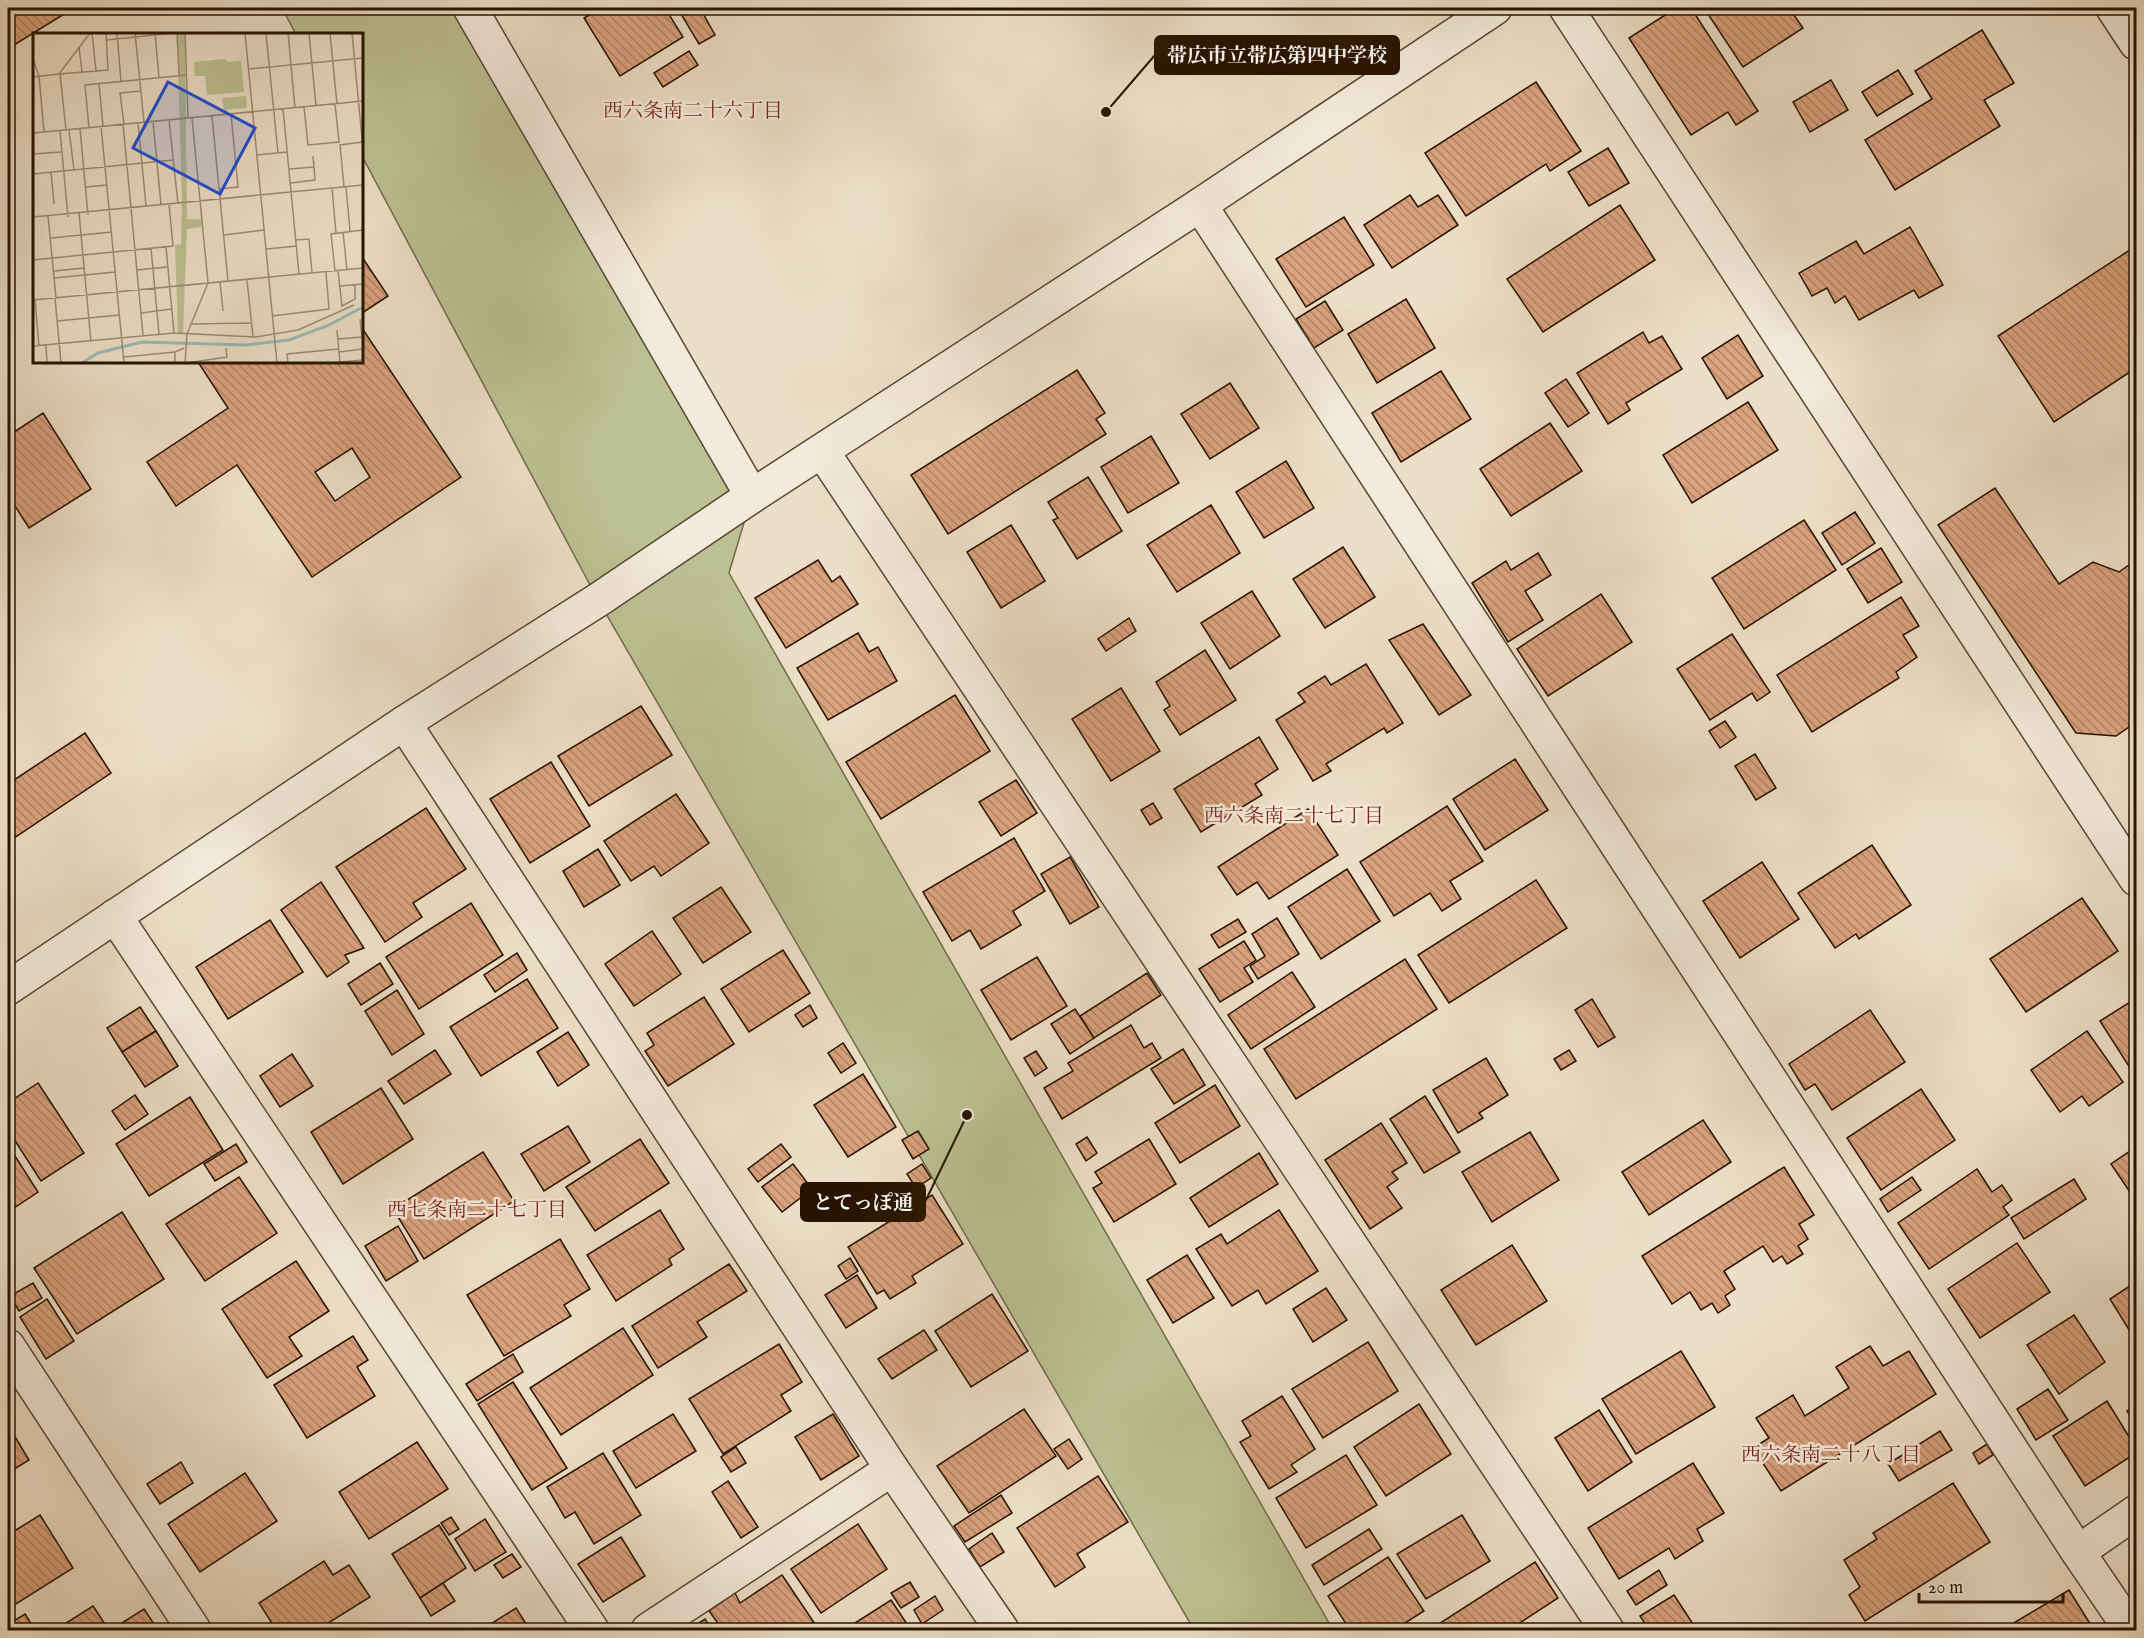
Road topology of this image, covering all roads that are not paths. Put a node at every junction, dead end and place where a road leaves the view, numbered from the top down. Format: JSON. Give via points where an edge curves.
{"nodes":[{"id":1,"x":470,"y":8,"type":"edge"},
{"id":2,"x":1495,"y":8,"type":"edge"},
{"id":3,"x":1566,"y":8,"type":"edge"},
{"id":4,"x":2113,"y":8,"type":"edge"},
{"id":5,"x":2136,"y":43,"type":"edge"},
{"id":6,"x":1200,"y":205,"type":"junction"},
{"id":7,"x":822,"y":451,"type":"junction"},
{"id":8,"x":752,"y":496,"type":"junction"},
{"id":9,"x":404,"y":723,"type":"junction"},
{"id":10,"x":2136,"y":879,"type":"edge"},
{"id":11,"x":115,"y":916,"type":"junction"},
{"id":12,"x":8,"y":988,"type":"edge"},
{"id":13,"x":8,"y":1346,"type":"edge"},
{"id":14,"x":892,"y":1469,"type":"junction"},
{"id":15,"x":2136,"y":1512,"type":"edge"},
{"id":16,"x":2078,"y":1552,"type":"junction"},
{"id":17,"x":194,"y":1630,"type":"edge"},
{"id":18,"x":592,"y":1630,"type":"edge"},
{"id":19,"x":648,"y":1630,"type":"edge"},
{"id":20,"x":1002,"y":1630,"type":"edge"},
{"id":21,"x":1607,"y":1630,"type":"edge"},
{"id":22,"x":2131,"y":1630,"type":"edge"}],
"edges":[{"from":1,"to":8,"type":"street"},
{"from":2,"to":6,"type":"street"},
{"from":3,"to":10,"type":"street"},
{"from":4,"to":5,"type":"street"},
{"from":6,"to":7,"type":"street"},
{"from":6,"to":16,"type":"street"},
{"from":7,"to":8,"type":"street"},
{"from":7,"to":21,"type":"street"},
{"from":8,"to":9,"type":"street"},
{"from":9,"to":11,"type":"street"},
{"from":9,"to":14,"type":"street"},
{"from":11,"to":12,"type":"street"},
{"from":11,"to":18,"type":"street"},
{"from":13,"to":17,"type":"street"},
{"from":14,"to":19,"type":"street"},
{"from":14,"to":20,"type":"street"},
{"from":15,"to":16,"type":"street"},
{"from":16,"to":22,"type":"street"}]}
